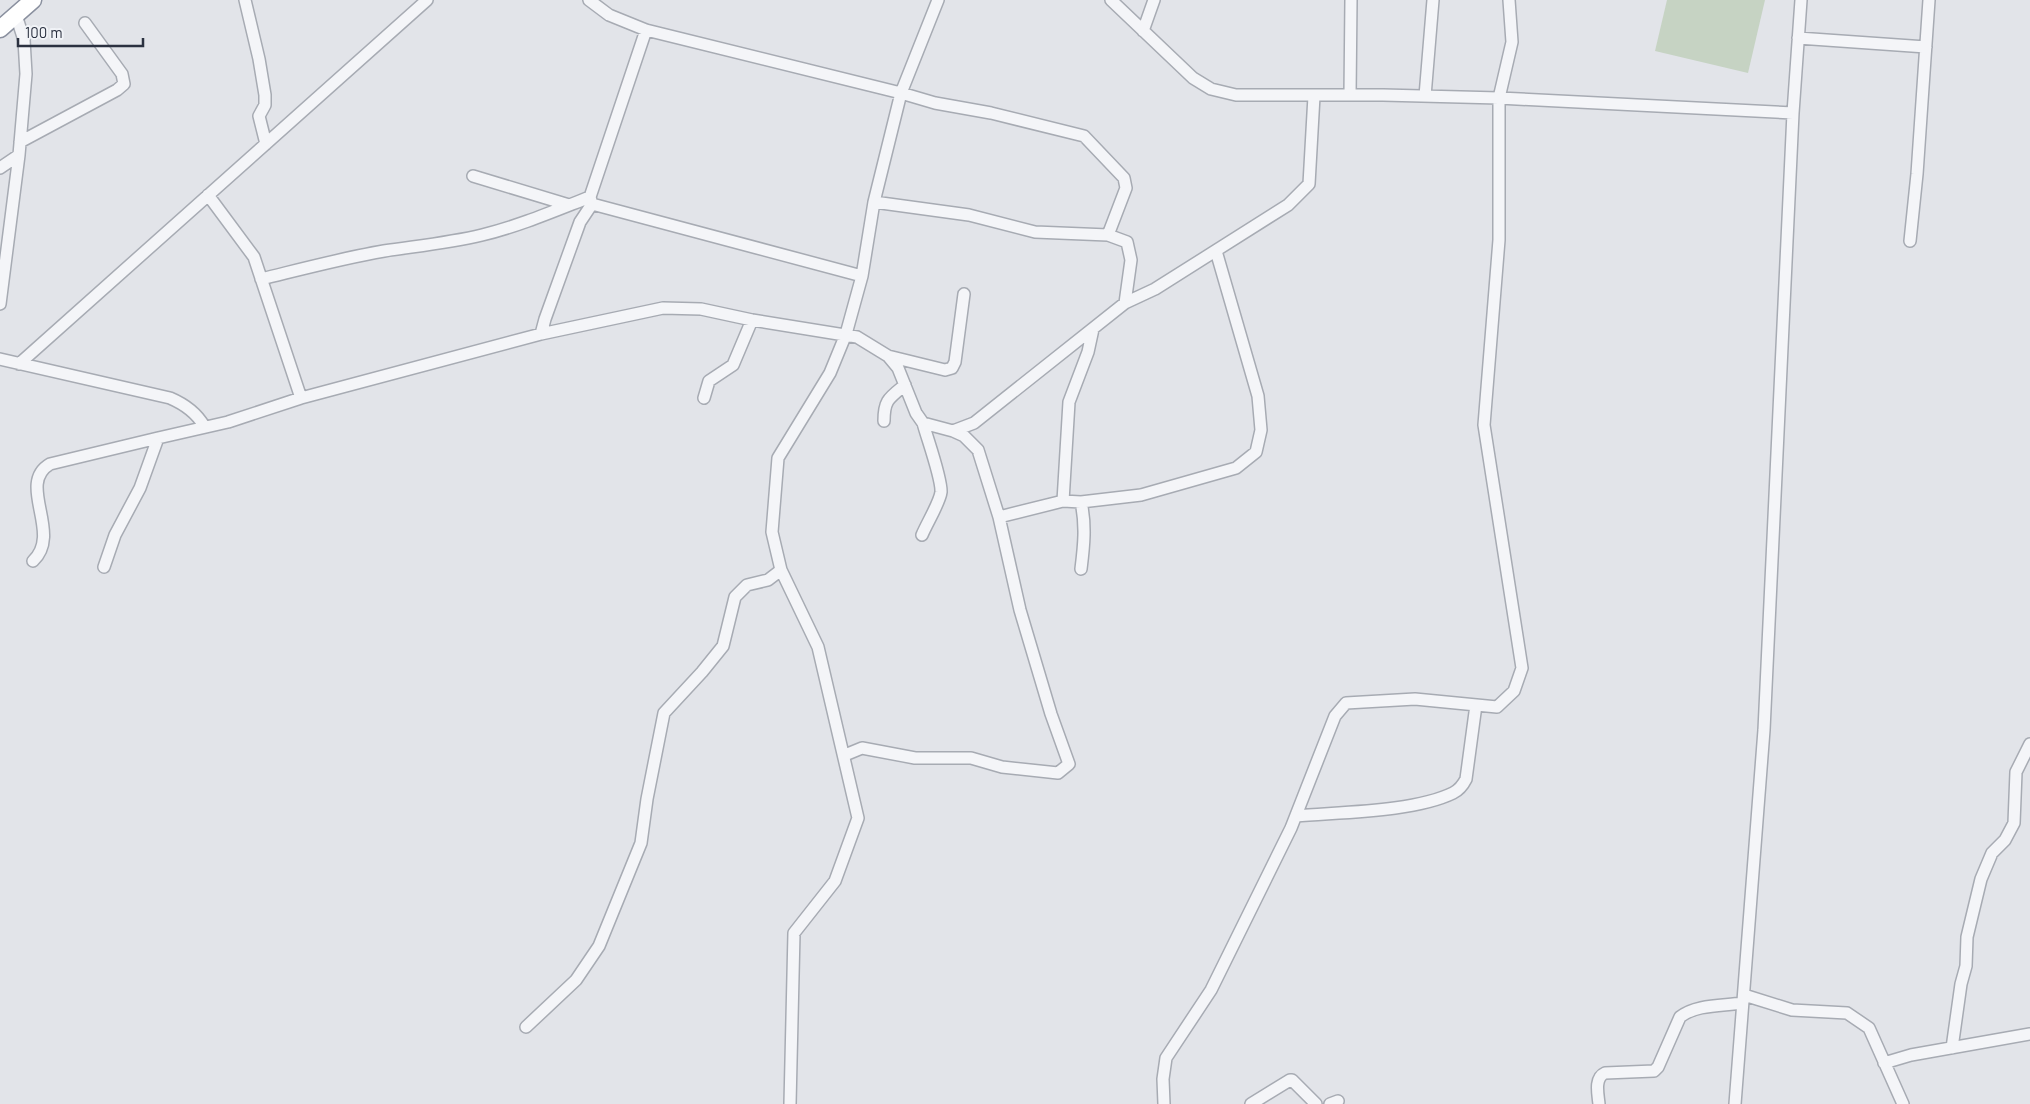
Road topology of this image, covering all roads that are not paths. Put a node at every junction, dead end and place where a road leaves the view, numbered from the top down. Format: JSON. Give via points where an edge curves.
{"nodes":[{"id":1,"x":33,"y":0,"type":"edge"},
{"id":2,"x":245,"y":0,"type":"edge"},
{"id":3,"x":427,"y":0,"type":"edge"},
{"id":4,"x":589,"y":0,"type":"edge"},
{"id":5,"x":938,"y":0,"type":"edge"},
{"id":6,"x":1110,"y":0,"type":"edge"},
{"id":7,"x":1154,"y":0,"type":"edge"},
{"id":8,"x":1351,"y":0,"type":"edge"},
{"id":9,"x":1433,"y":0,"type":"edge"},
{"id":10,"x":1509,"y":0,"type":"edge"},
{"id":11,"x":1801,"y":0,"type":"edge"},
{"id":12,"x":1929,"y":0,"type":"edge"},
{"id":13,"x":16,"y":15,"type":"junction"},
{"id":14,"x":84,"y":23,"type":"dead end"},
{"id":15,"x":0,"y":29,"type":"edge"},
{"id":16,"x":646,"y":30,"type":"junction"},
{"id":17,"x":1143,"y":31,"type":"junction"},
{"id":18,"x":1798,"y":38,"type":"junction"},
{"id":19,"x":1926,"y":47,"type":"junction"},
{"id":20,"x":901,"y":93,"type":"junction"},
{"id":21,"x":1350,"y":95,"type":"junction"},
{"id":22,"x":1314,"y":96,"type":"junction"},
{"id":23,"x":1425,"y":96,"type":"junction"},
{"id":24,"x":1499,"y":98,"type":"junction"},
{"id":25,"x":1793,"y":113,"type":"junction"},
{"id":26,"x":20,"y":142,"type":"junction"},
{"id":27,"x":266,"y":144,"type":"junction"},
{"id":28,"x":19,"y":155,"type":"junction"},
{"id":29,"x":0,"y":168,"type":"edge"},
{"id":30,"x":473,"y":176,"type":"dead end"},
{"id":31,"x":208,"y":195,"type":"junction"},
{"id":32,"x":591,"y":201,"type":"junction"},
{"id":33,"x":874,"y":202,"type":"junction"},
{"id":34,"x":570,"y":205,"type":"junction"},
{"id":35,"x":1108,"y":235,"type":"junction"},
{"id":36,"x":1910,"y":241,"type":"dead end"},
{"id":37,"x":1216,"y":251,"type":"junction"},
{"id":38,"x":862,"y":276,"type":"junction"},
{"id":39,"x":261,"y":279,"type":"junction"},
{"id":40,"x":964,"y":294,"type":"dead end"},
{"id":41,"x":1125,"y":303,"type":"junction"},
{"id":42,"x":0,"y":304,"type":"edge"},
{"id":43,"x":752,"y":320,"type":"junction"},
{"id":44,"x":1093,"y":329,"type":"junction"},
{"id":45,"x":542,"y":334,"type":"junction"},
{"id":46,"x":846,"y":334,"type":"junction"},
{"id":47,"x":888,"y":356,"type":"junction"},
{"id":48,"x":0,"y":359,"type":"edge"},
{"id":49,"x":19,"y":364,"type":"junction"},
{"id":50,"x":905,"y":385,"type":"junction"},
{"id":51,"x":301,"y":398,"type":"junction"},
{"id":52,"x":704,"y":398,"type":"dead end"},
{"id":53,"x":884,"y":421,"type":"dead end"},
{"id":54,"x":923,"y":423,"type":"junction"},
{"id":55,"x":204,"y":426,"type":"junction"},
{"id":56,"x":953,"y":431,"type":"junction"},
{"id":57,"x":158,"y":438,"type":"junction"},
{"id":58,"x":1063,"y":501,"type":"junction"},
{"id":59,"x":1081,"y":502,"type":"junction"},
{"id":60,"x":999,"y":517,"type":"junction"},
{"id":61,"x":922,"y":534,"type":"dead end"},
{"id":62,"x":33,"y":561,"type":"dead end"},
{"id":63,"x":104,"y":566,"type":"dead end"},
{"id":64,"x":1081,"y":569,"type":"dead end"},
{"id":65,"x":781,"y":570,"type":"junction"},
{"id":66,"x":1476,"y":706,"type":"junction"},
{"id":67,"x":2030,"y":744,"type":"edge"},
{"id":68,"x":845,"y":754,"type":"junction"},
{"id":69,"x":1296,"y":816,"type":"junction"},
{"id":70,"x":1743,"y":999,"type":"junction"},
{"id":71,"x":526,"y":1027,"type":"dead end"},
{"id":72,"x":2030,"y":1034,"type":"edge"},
{"id":73,"x":1952,"y":1048,"type":"junction"},
{"id":74,"x":1884,"y":1063,"type":"junction"},
{"id":75,"x":790,"y":1104,"type":"edge"},
{"id":76,"x":1164,"y":1104,"type":"edge"},
{"id":77,"x":1251,"y":1104,"type":"edge"},
{"id":78,"x":1316,"y":1104,"type":"edge"},
{"id":79,"x":1599,"y":1104,"type":"edge"},
{"id":80,"x":1735,"y":1104,"type":"edge"},
{"id":81,"x":1903,"y":1104,"type":"edge"}],
"edges":[{"from":1,"to":13,"type":"highway"},
{"from":2,"to":27,"type":"street","via":[[260,59],[265,105],[259,116]]},
{"from":3,"to":27,"type":"street"},
{"from":4,"to":16,"type":"street","via":[[609,15]]},
{"from":5,"to":20,"type":"street"},
{"from":6,"to":17,"type":"street"},
{"from":7,"to":17,"type":"street"},
{"from":8,"to":21,"type":"street"},
{"from":9,"to":23,"type":"street"},
{"from":10,"to":24,"type":"street","via":[[1512,42]]},
{"from":11,"to":18,"type":"street"},
{"from":12,"to":19,"type":"street"},
{"from":13,"to":15,"type":"highway"},
{"from":13,"to":26,"type":"street","via":[[24,40],[26,74]]},
{"from":14,"to":26,"type":"street","via":[[122,74],[124,84]]},
{"from":16,"to":20,"type":"street"},
{"from":16,"to":32,"type":"street"},
{"from":17,"to":22,"type":"street","via":[[1193,78],[1211,89],[1236,95]]},
{"from":18,"to":19,"type":"street"},
{"from":18,"to":25,"type":"street"},
{"from":19,"to":36,"type":"street"},
{"from":20,"to":33,"type":"street"},
{"from":20,"to":35,"type":"street","via":[[1084,136],[1124,178],[1126,188]]},
{"from":21,"to":22,"type":"street"},
{"from":21,"to":23,"type":"street"},
{"from":22,"to":37,"type":"street","via":[[1309,184],[1288,205]]},
{"from":23,"to":24,"type":"street"},
{"from":24,"to":25,"type":"street"},
{"from":24,"to":66,"type":"street","via":[[1499,240],[1484,425],[1522,668],[1514,691],[1497,707]]},
{"from":25,"to":70,"type":"street","via":[[1764,730]]},
{"from":26,"to":28,"type":"street"},
{"from":27,"to":31,"type":"street"},
{"from":28,"to":29,"type":"street"},
{"from":28,"to":42,"type":"street"},
{"from":30,"to":34,"type":"street"},
{"from":31,"to":39,"type":"street","via":[[254,257]]},
{"from":31,"to":49,"type":"street"},
{"from":32,"to":34,"type":"street"},
{"from":32,"to":38,"type":"street"},
{"from":32,"to":45,"type":"street","via":[[580,222]]},
{"from":33,"to":35,"type":"street","via":[[969,215],[1035,232]]},
{"from":33,"to":38,"type":"street"},
{"from":34,"to":39,"type":"street","via":[[510,228],[481,235],[319,264]]},
{"from":35,"to":41,"type":"street","via":[[1127,242],[1132,260]]},
{"from":37,"to":41,"type":"street","via":[[1155,289]]},
{"from":37,"to":59,"type":"street","via":[[1258,396],[1262,430],[1256,452],[1236,468],[1141,495]]},
{"from":38,"to":46,"type":"street"},
{"from":39,"to":51,"type":"street"},
{"from":40,"to":47,"type":"street","via":[[952,368],[945,370]]},
{"from":41,"to":44,"type":"street"},
{"from":43,"to":45,"type":"street","via":[[701,309],[663,308]]},
{"from":43,"to":46,"type":"street"},
{"from":43,"to":52,"type":"street","via":[[733,364],[709,381]]},
{"from":44,"to":56,"type":"street","via":[[974,423]]},
{"from":44,"to":58,"type":"street","via":[[1069,402]]},
{"from":45,"to":51,"type":"street"},
{"from":46,"to":47,"type":"street"},
{"from":46,"to":65,"type":"street","via":[[830,373],[778,458],[772,532]]},
{"from":47,"to":50,"type":"street","via":[[898,368]]},
{"from":48,"to":49,"type":"street"},
{"from":49,"to":55,"type":"street","via":[[170,398],[198,416]]},
{"from":50,"to":53,"type":"street","via":[[886,400]]},
{"from":50,"to":54,"type":"street"},
{"from":51,"to":55,"type":"street","via":[[228,422]]},
{"from":54,"to":56,"type":"street"},
{"from":54,"to":61,"type":"street","via":[[941,490],[939,502]]},
{"from":55,"to":57,"type":"street"},
{"from":56,"to":60,"type":"street","via":[[964,436],[978,450]]},
{"from":57,"to":62,"type":"street","via":[[50,464],[41,469],[36,486],[44,539],[40,555]]},
{"from":57,"to":63,"type":"street","via":[[140,488],[114,535]]},
{"from":58,"to":59,"type":"street"},
{"from":58,"to":60,"type":"street"},
{"from":59,"to":64,"type":"street","via":[[1085,534]]},
{"from":60,"to":68,"type":"street","via":[[1020,610],[1069,764],[1058,773],[1002,766],[971,758],[915,758],[862,748]]},
{"from":65,"to":68,"type":"street","via":[[818,646]]},
{"from":65,"to":71,"type":"street","via":[[768,580],[747,585],[735,597],[723,646],[664,713],[641,843],[599,946],[576,980]]},
{"from":66,"to":69,"type":"street","via":[[1466,779],[1454,793],[1393,808]]},
{"from":66,"to":69,"type":"street","via":[[1415,699],[1346,703],[1335,716]]},
{"from":67,"to":73,"type":"street","via":[[2016,772],[2014,823],[2006,840],[1992,853],[1981,879],[1967,937],[1966,966]]},
{"from":68,"to":75,"type":"street","via":[[858,818],[835,881],[794,933]]},
{"from":69,"to":76,"type":"street","via":[[1211,990],[1166,1058]]},
{"from":70,"to":74,"type":"street","via":[[1792,1010],[1847,1013],[1869,1028]]},
{"from":70,"to":79,"type":"street","via":[[1684,1014],[1654,1072],[1605,1073],[1598,1081]]},
{"from":70,"to":80,"type":"street"},
{"from":72,"to":73,"type":"street"},
{"from":73,"to":74,"type":"street"},
{"from":74,"to":81,"type":"street"},
{"from":77,"to":78,"type":"street","via":[[1290,1080]]}]}
